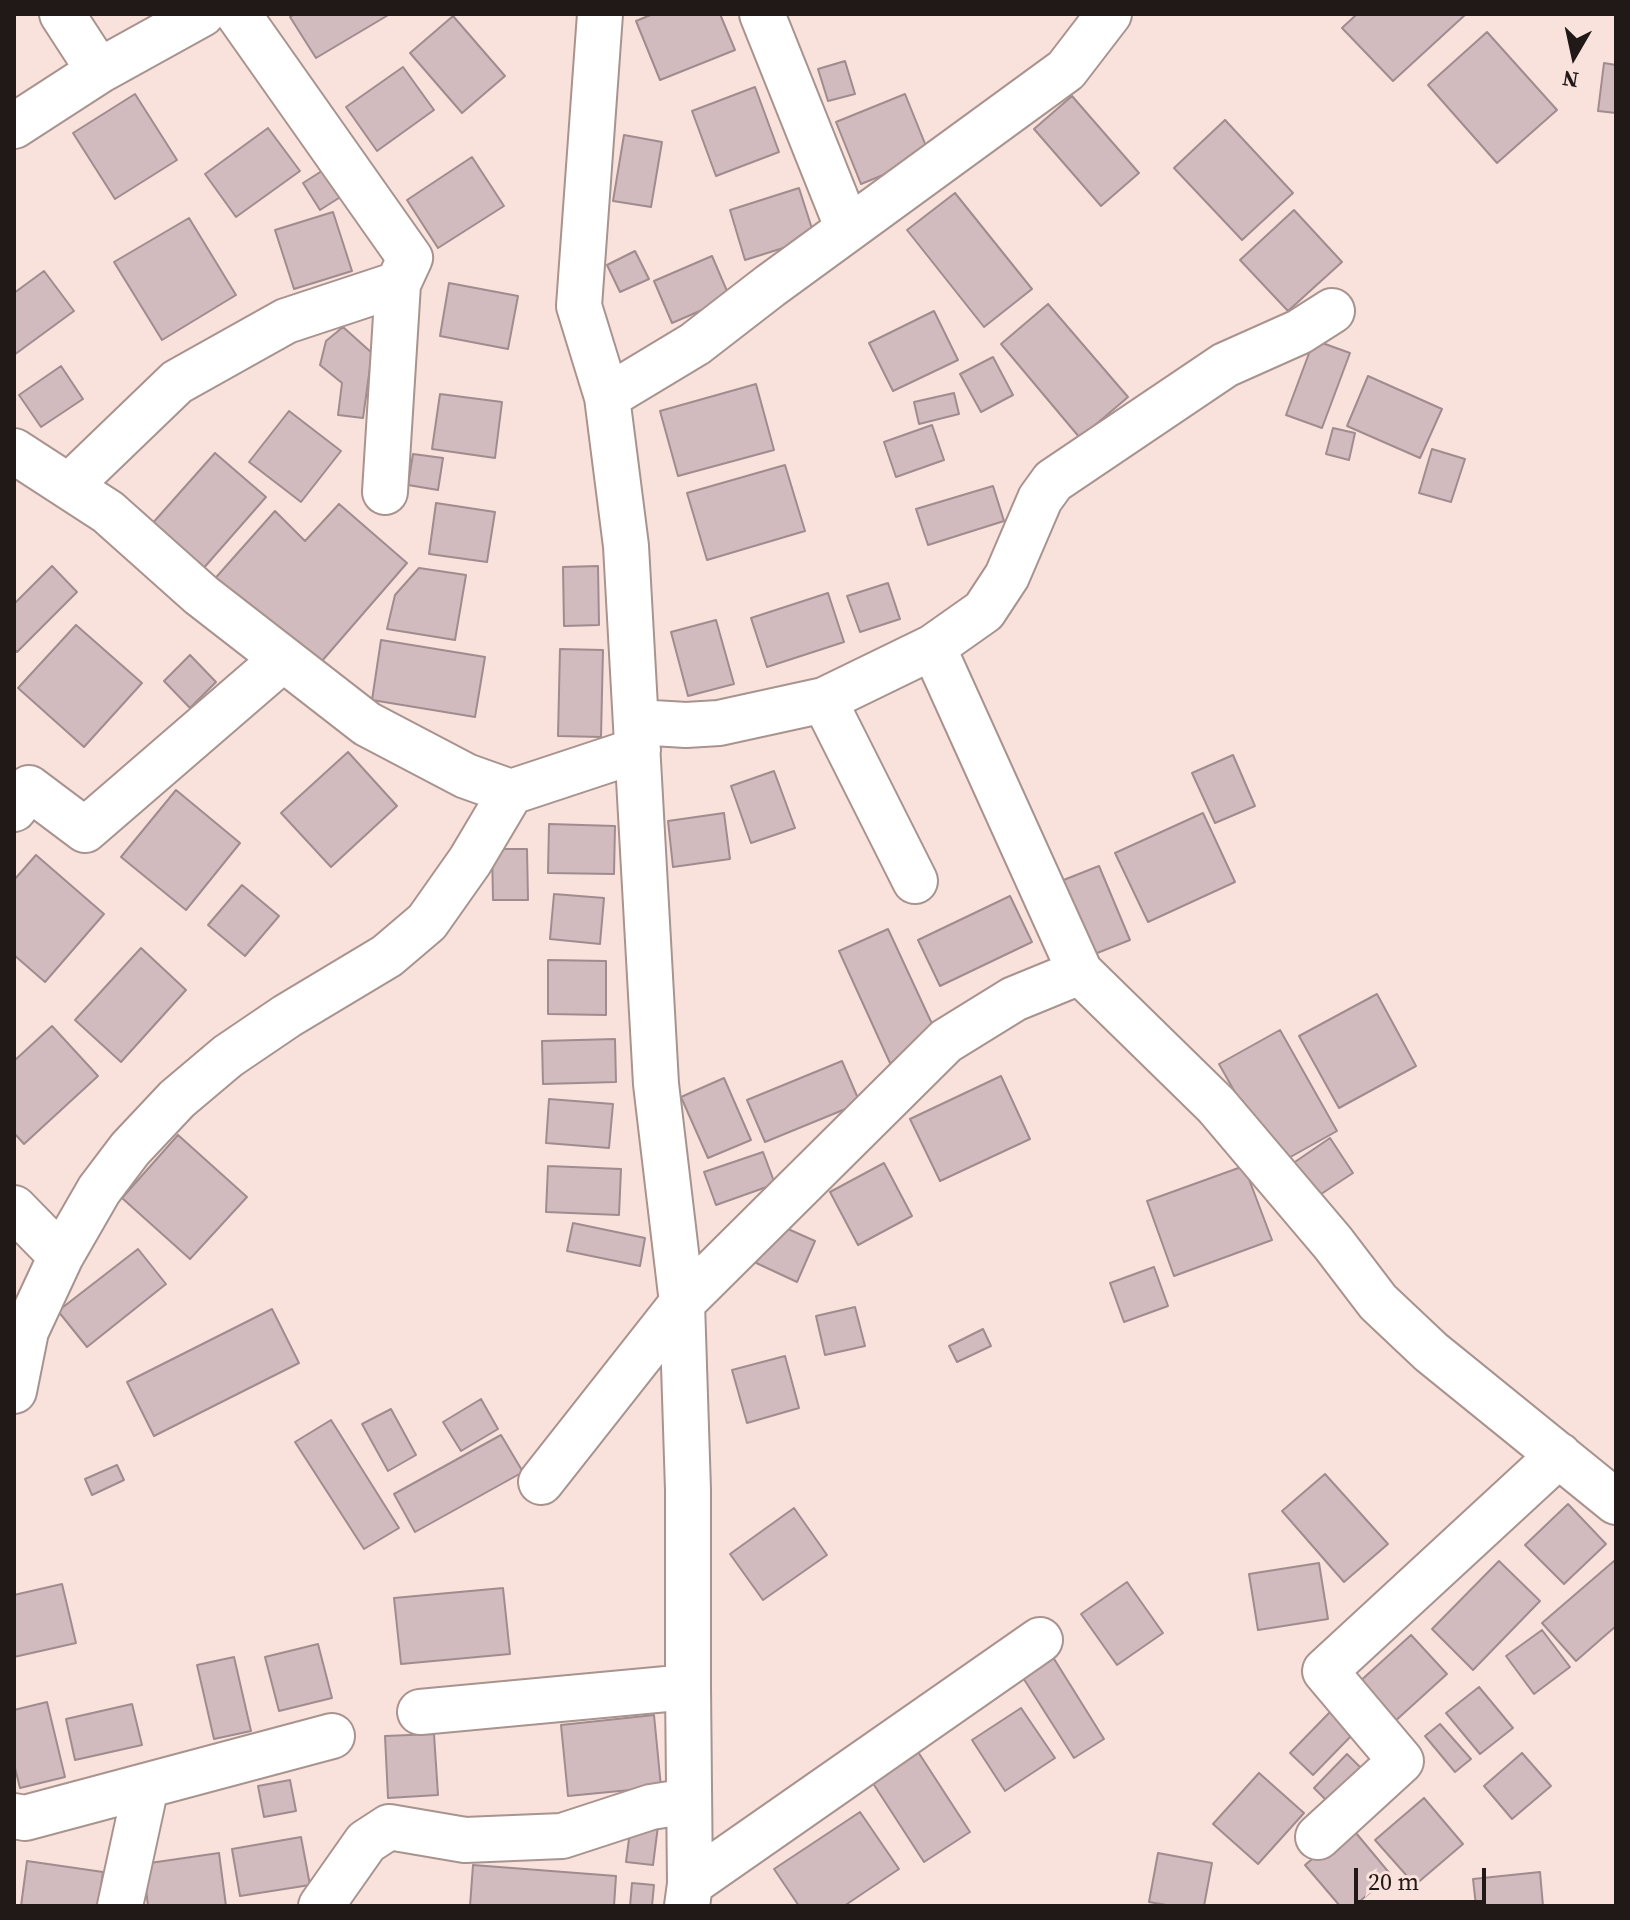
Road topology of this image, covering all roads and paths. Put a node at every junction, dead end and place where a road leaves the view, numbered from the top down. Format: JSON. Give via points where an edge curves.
{"nodes":[{"id":1,"x":62,"y":14,"type":"edge"},
{"id":2,"x":202,"y":14,"type":"edge"},
{"id":3,"x":238,"y":14,"type":"edge"},
{"id":4,"x":600,"y":14,"type":"edge"},
{"id":5,"x":762,"y":14,"type":"edge"},
{"id":6,"x":1109,"y":14,"type":"edge"},
{"id":7,"x":99,"y":71,"type":"junction"},
{"id":8,"x":14,"y":126,"type":"edge"},
{"id":9,"x":848,"y":229,"type":"junction"},
{"id":10,"x":398,"y":284,"type":"junction"},
{"id":11,"x":1332,"y":311,"type":"dead end"},
{"id":12,"x":607,"y":397,"type":"junction"},
{"id":13,"x":14,"y":451,"type":"edge"},
{"id":14,"x":69,"y":486,"type":"junction"},
{"id":15,"x":385,"y":492,"type":"dead end"},
{"id":16,"x":933,"y":647,"type":"junction"},
{"id":17,"x":283,"y":659,"type":"junction"},
{"id":18,"x":824,"y":700,"type":"junction"},
{"id":19,"x":637,"y":736,"type":"junction"},
{"id":20,"x":511,"y":792,"type":"junction"},
{"id":21,"x":14,"y":809,"type":"edge"},
{"id":22,"x":915,"y":881,"type":"dead end"},
{"id":23,"x":1080,"y":972,"type":"junction"},
{"id":24,"x":14,"y":1208,"type":"edge"},
{"id":25,"x":61,"y":1256,"type":"junction"},
{"id":26,"x":682,"y":1303,"type":"junction"},
{"id":27,"x":14,"y":1391,"type":"edge"},
{"id":28,"x":1559,"y":1455,"type":"junction"},
{"id":29,"x":541,"y":1482,"type":"dead end"},
{"id":30,"x":1616,"y":1502,"type":"edge"},
{"id":31,"x":1040,"y":1640,"type":"dead end"},
{"id":32,"x":688,"y":1687,"type":"junction"},
{"id":33,"x":420,"y":1712,"type":"dead end"},
{"id":34,"x":332,"y":1736,"type":"dead end"},
{"id":35,"x":146,"y":1786,"type":"junction"},
{"id":36,"x":689,"y":1801,"type":"junction"},
{"id":37,"x":14,"y":1816,"type":"edge"},
{"id":38,"x":1318,"y":1837,"type":"dead end"},
{"id":39,"x":689,"y":1895,"type":"edge"},
{"id":40,"x":120,"y":1906,"type":"edge"},
{"id":41,"x":321,"y":1906,"type":"edge"}],
"edges":[{"from":1,"to":7,"type":"street"},
{"from":2,"to":7,"type":"street"},
{"from":3,"to":10,"type":"street","via":[[410,258]]},
{"from":4,"to":12,"type":"street","via":[[579,306]]},
{"from":5,"to":9,"type":"street"},
{"from":6,"to":9,"type":"street","via":[[1066,70]]},
{"from":7,"to":8,"type":"street"},
{"from":9,"to":12,"type":"street","via":[[695,344]]},
{"from":10,"to":14,"type":"street","via":[[286,321],[177,382]]},
{"from":10,"to":15,"type":"street"},
{"from":11,"to":16,"type":"street","via":[[1225,365],[1053,481],[984,611]]},
{"from":12,"to":19,"type":"street","via":[[626,546]]},
{"from":13,"to":14,"type":"street"},
{"from":14,"to":17,"type":"street","via":[[108,512]]},
{"from":16,"to":18,"type":"street"},
{"from":16,"to":23,"type":"street"},
{"from":17,"to":20,"type":"street","via":[[367,724],[466,776]]},
{"from":17,"to":21,"type":"street","via":[[85,830],[29,788]]},
{"from":18,"to":19,"type":"street"},
{"from":18,"to":22,"type":"street"},
{"from":19,"to":20,"type":"street"},
{"from":19,"to":26,"type":"street","via":[[656,1084]]},
{"from":20,"to":25,"type":"street","via":[[427,922],[387,956],[228,1056],[177,1099],[99,1190]]},
{"from":23,"to":26,"type":"street","via":[[1014,999],[946,1041]]},
{"from":23,"to":28,"type":"street","via":[[1216,1105],[1378,1302]]},
{"from":24,"to":25,"type":"street"},
{"from":25,"to":27,"type":"street","via":[[26,1331]]},
{"from":26,"to":29,"type":"street"},
{"from":26,"to":32,"type":"street"},
{"from":28,"to":30,"type":"street"},
{"from":28,"to":38,"type":"street","via":[[1325,1671],[1401,1761]]},
{"from":31,"to":39,"type":"street"},
{"from":32,"to":33,"type":"street"},
{"from":32,"to":36,"type":"street"},
{"from":34,"to":35,"type":"street"},
{"from":35,"to":37,"type":"street","via":[[25,1818]]},
{"from":35,"to":40,"type":"street"},
{"from":36,"to":39,"type":"street"},
{"from":36,"to":41,"type":"street","via":[[651,1807],[562,1836],[465,1840],[389,1827],[366,1842]]}]}
